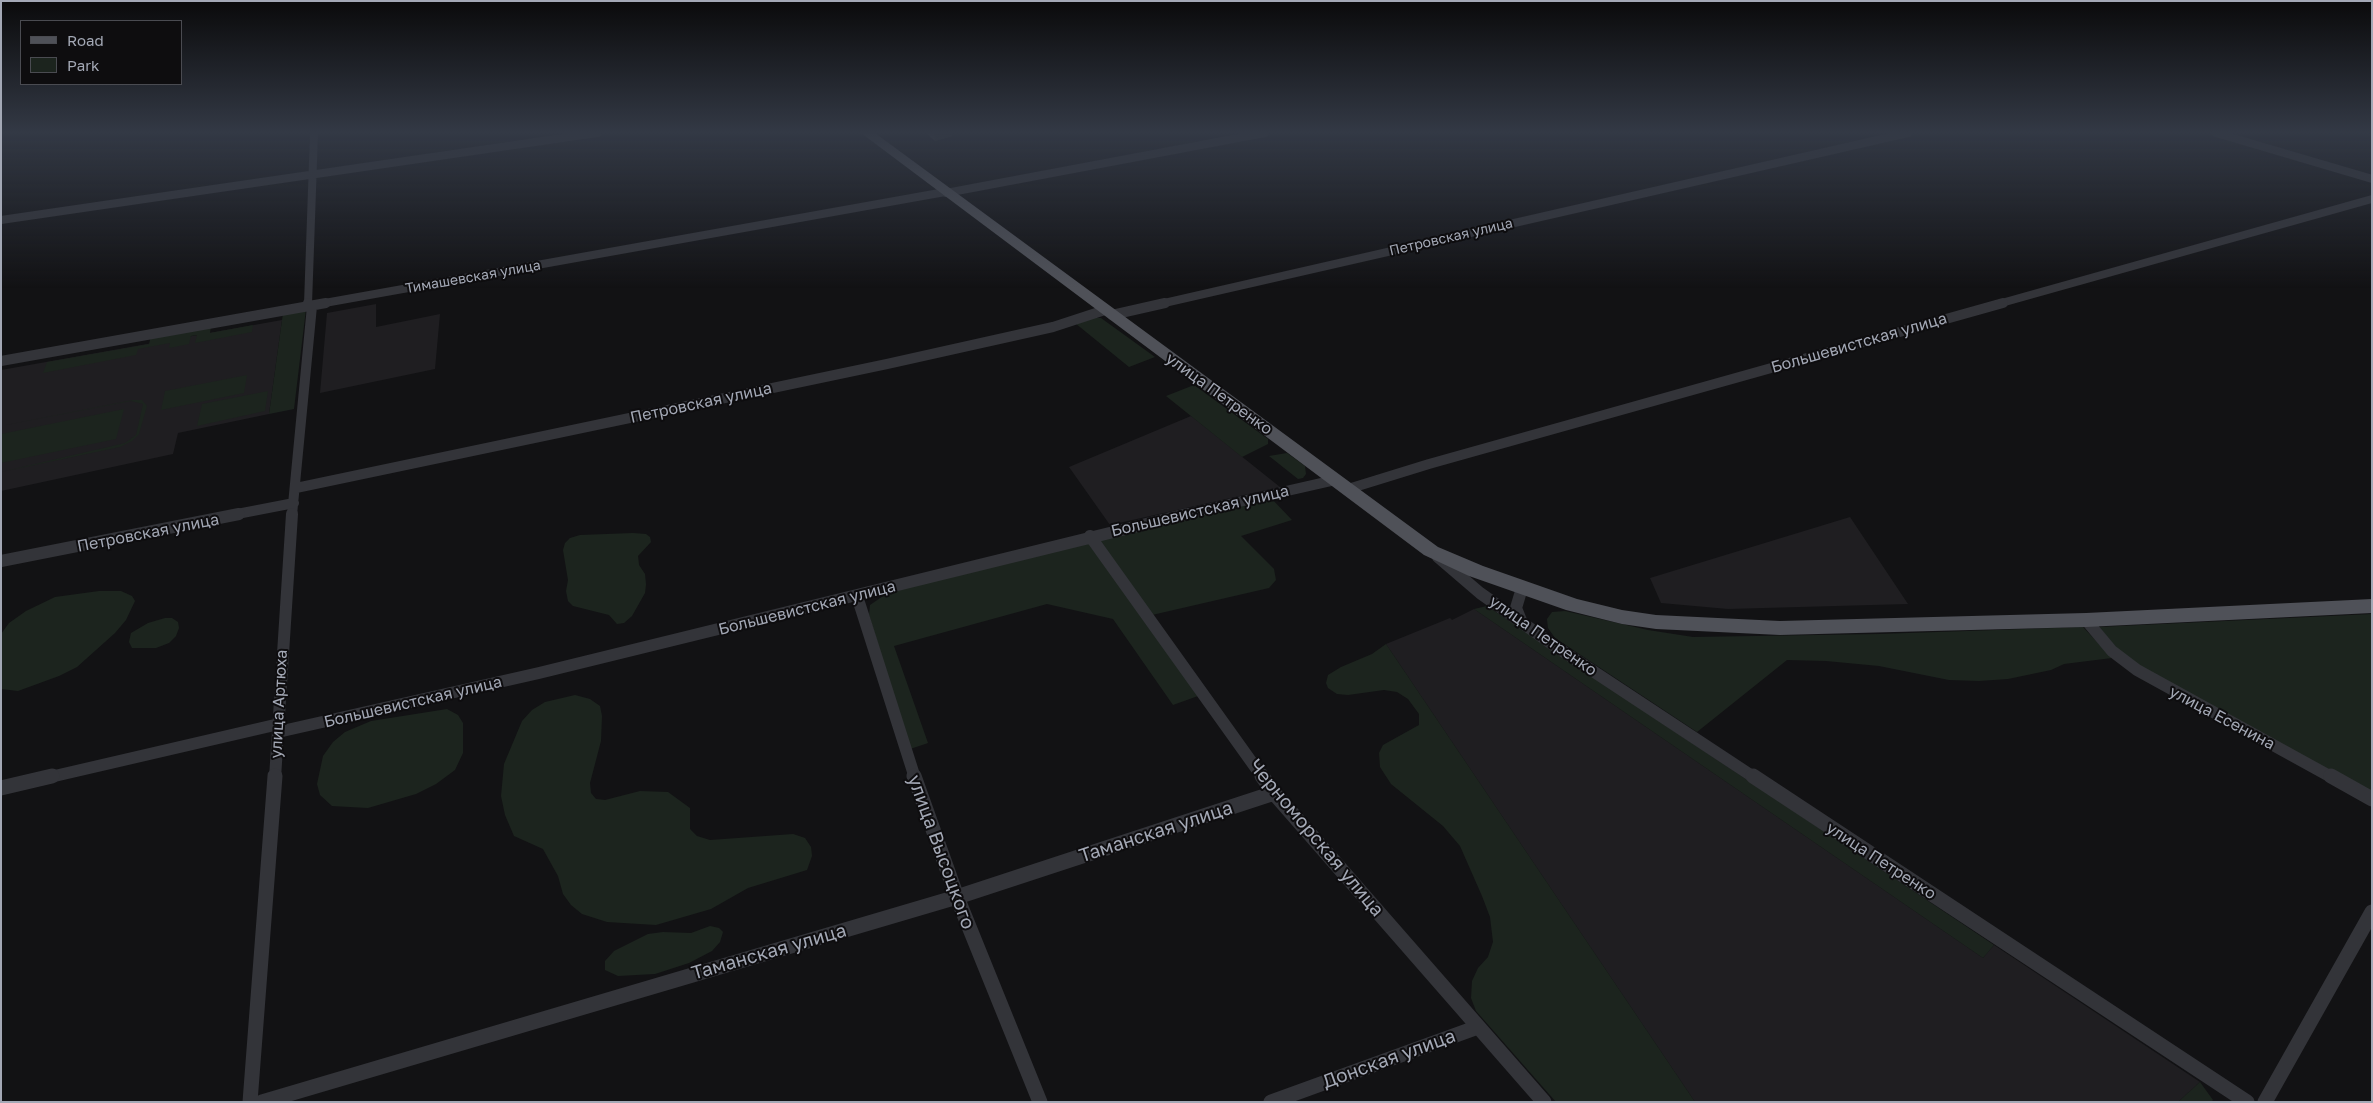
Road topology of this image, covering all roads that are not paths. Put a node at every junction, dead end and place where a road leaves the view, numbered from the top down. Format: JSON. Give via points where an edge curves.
{"nodes":[{"id":1,"x":243,"y":184,"type":"edge"},
{"id":2,"x":314,"y":184,"type":"edge"},
{"id":3,"x":935,"y":184,"type":"edge"},
{"id":4,"x":987,"y":184,"type":"edge"},
{"id":5,"x":1681,"y":184,"type":"edge"},
{"id":6,"x":945,"y":192,"type":"junction"},
{"id":7,"x":2372,"y":199,"type":"edge"},
{"id":8,"x":1,"y":220,"type":"edge"},
{"id":9,"x":310,"y":306,"type":"junction"},
{"id":10,"x":1108,"y":312,"type":"junction"},
{"id":11,"x":1,"y":361,"type":"edge"},
{"id":12,"x":1335,"y":480,"type":"junction"},
{"id":13,"x":296,"y":488,"type":"junction"},
{"id":14,"x":1348,"y":490,"type":"junction"},
{"id":15,"x":294,"y":503,"type":"junction"},
{"id":16,"x":1090,"y":536,"type":"junction"},
{"id":17,"x":1431,"y":551,"type":"junction"},
{"id":18,"x":1,"y":561,"type":"edge"},
{"id":19,"x":1522,"y":588,"type":"junction"},
{"id":20,"x":857,"y":596,"type":"junction"},
{"id":21,"x":2372,"y":606,"type":"edge"},
{"id":22,"x":2086,"y":620,"type":"junction"},
{"id":23,"x":1522,"y":623,"type":"junction"},
{"id":24,"x":278,"y":728,"type":"junction"},
{"id":25,"x":1,"y":788,"type":"edge"},
{"id":26,"x":1274,"y":793,"type":"junction"},
{"id":27,"x":2372,"y":799,"type":"edge"},
{"id":28,"x":956,"y":898,"type":"junction"},
{"id":29,"x":2372,"y":912,"type":"edge"},
{"id":30,"x":1478,"y":1027,"type":"junction"},
{"id":31,"x":2237,"y":1099,"type":"edge"},
{"id":32,"x":250,"y":1102,"type":"edge"},
{"id":33,"x":262,"y":1102,"type":"edge"},
{"id":34,"x":1040,"y":1102,"type":"edge"},
{"id":35,"x":1271,"y":1102,"type":"edge"},
{"id":36,"x":1544,"y":1102,"type":"edge"},
{"id":37,"x":2266,"y":1102,"type":"edge"}],
"edges":[{"from":1,"to":8,"type":"street"},
{"from":2,"to":9,"type":"street","name":"улица Артюха"},
{"from":3,"to":6,"type":"main road","name":"улица Петренко"},
{"from":4,"to":6,"type":"street","name":"Тимашевская улица"},
{"from":5,"to":10,"type":"street","name":"Петровская улица"},
{"from":6,"to":9,"type":"street","name":"Тимашевская улица"},
{"from":6,"to":10,"type":"main road","name":"улица Петренко"},
{"from":7,"to":14,"type":"street","name":"Большевистская улица","via":[[1429,464]]},
{"from":9,"to":11,"type":"street","name":"Тимашевская улица"},
{"from":9,"to":13,"type":"street","name":"улица Артюха"},
{"from":10,"to":12,"type":"main road","name":"улица Петренко"},
{"from":10,"to":13,"type":"street","name":"Петровская улица","via":[[887,364]]},
{"from":12,"to":14,"type":"main road","name":"улица Петренко"},
{"from":12,"to":16,"type":"street","name":"Большевистская улица"},
{"from":13,"to":15,"type":"street","name":"улица Артюха"},
{"from":14,"to":17,"type":"main road","name":"улица Петренко"},
{"from":15,"to":18,"type":"street","name":"Петровская улица"},
{"from":15,"to":24,"type":"street","name":"улица Артюха"},
{"from":16,"to":20,"type":"street","name":"Большевистская улица"},
{"from":16,"to":26,"type":"street","name":"Черноморская улица"},
{"from":17,"to":19,"type":"main road"},
{"from":17,"to":23,"type":"street","name":"улица Петренко"},
{"from":19,"to":22,"type":"main road","via":[[1622,617],[1721,627],[1875,627]]},
{"from":19,"to":23,"type":"street","via":[[1516,608]]},
{"from":20,"to":24,"type":"street","name":"Большевистская улица","via":[[540,674]]},
{"from":20,"to":28,"type":"street","name":"улица Высоцкого","via":[[898,730]]},
{"from":21,"to":22,"type":"main road"},
{"from":22,"to":27,"type":"street","name":"улица Есенина","via":[[2112,651],[2137,670]]},
{"from":23,"to":31,"type":"street","name":"улица Петренко"},
{"from":24,"to":25,"type":"street","name":"Большевистская улица"},
{"from":24,"to":32,"type":"street","name":"улица Артюха"},
{"from":26,"to":28,"type":"street","name":"Таманская улица"},
{"from":26,"to":30,"type":"street","name":"Черноморская улица"},
{"from":28,"to":33,"type":"street","name":"Таманская улица"},
{"from":28,"to":34,"type":"street","name":"улица Высоцкого"},
{"from":29,"to":37,"type":"street"},
{"from":30,"to":35,"type":"street","name":"Донская улица"},
{"from":30,"to":36,"type":"street","name":"Черноморская улица"}]}
